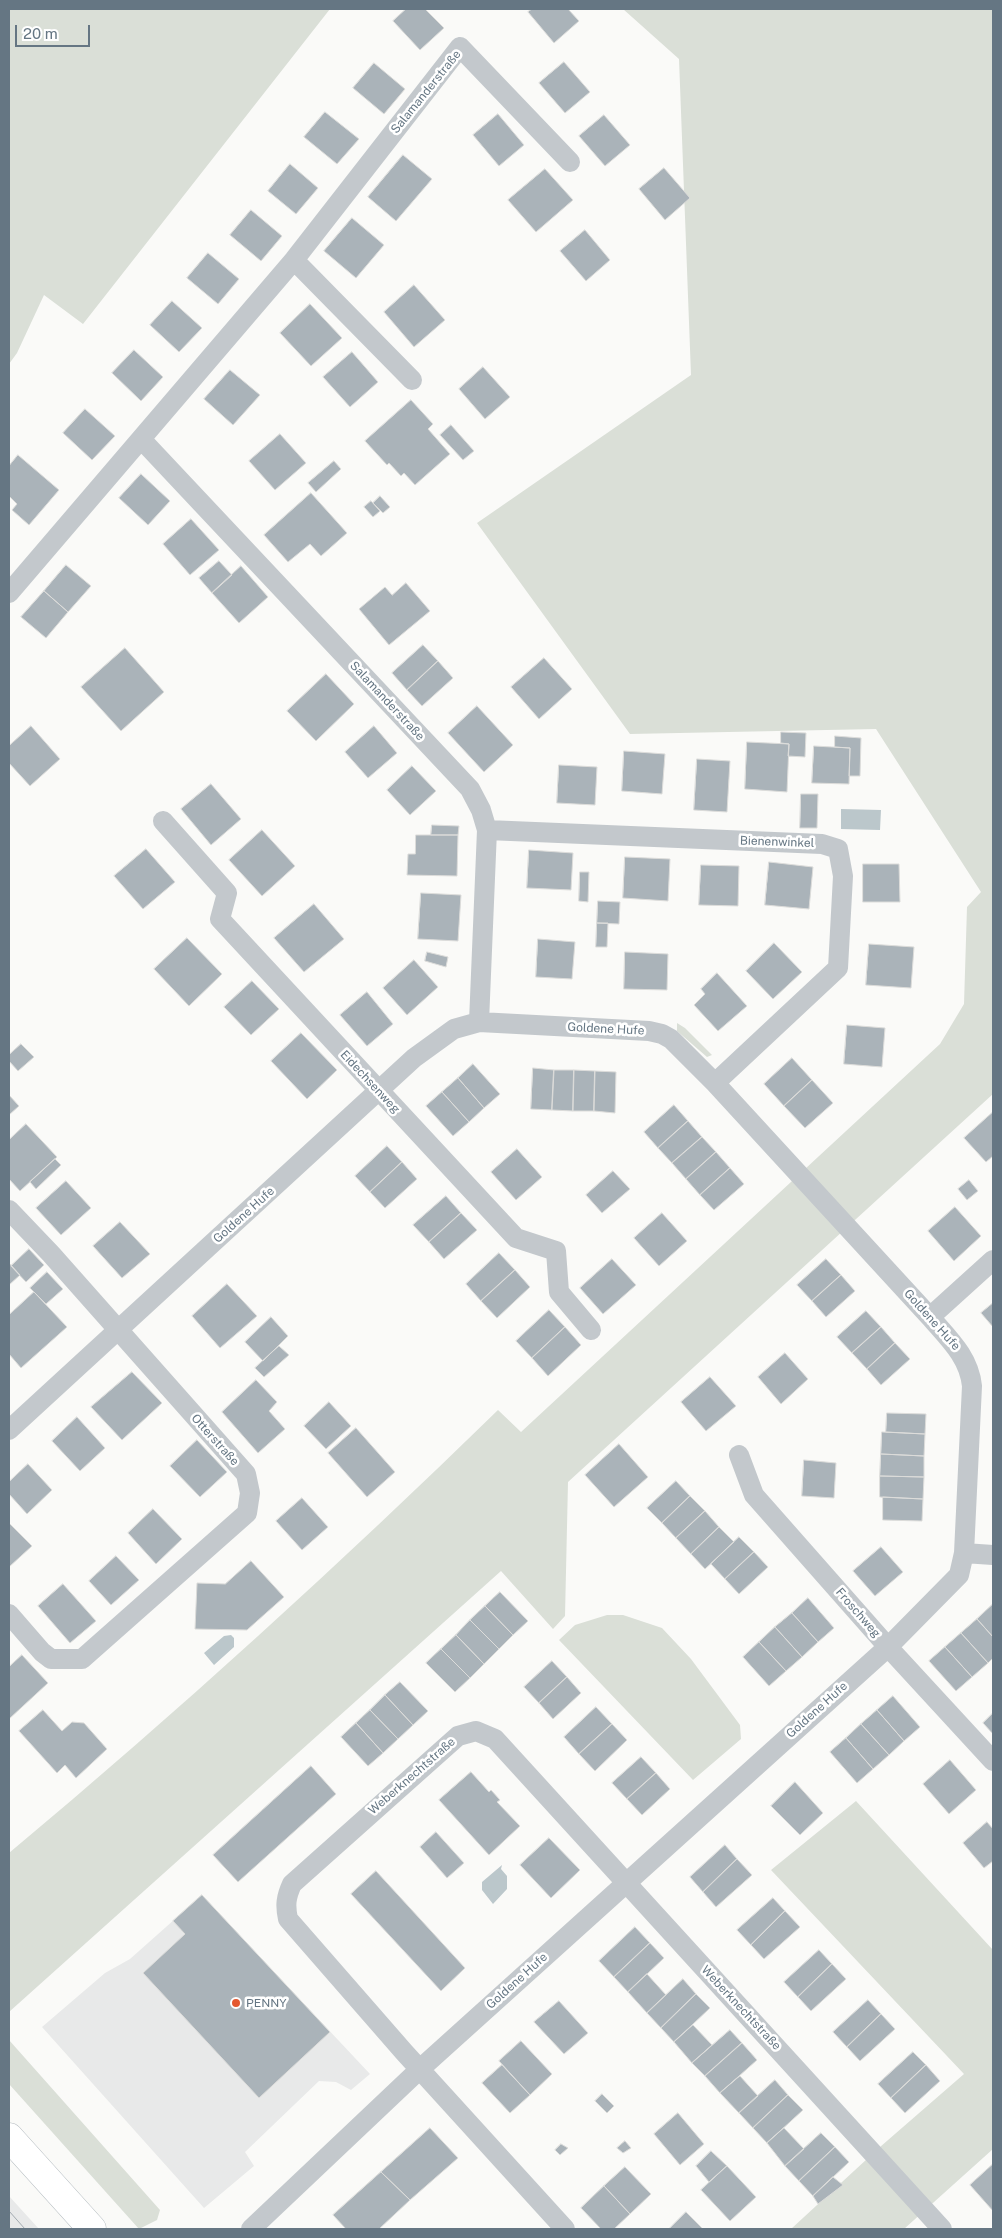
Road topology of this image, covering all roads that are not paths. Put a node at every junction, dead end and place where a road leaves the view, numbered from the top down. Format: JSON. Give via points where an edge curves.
{"nodes":[{"id":1,"x":570,"y":162,"type":"dead end"},
{"id":2,"x":294,"y":260,"type":"junction"},
{"id":3,"x":412,"y":380,"type":"dead end"},
{"id":4,"x":142,"y":440,"type":"junction"},
{"id":5,"x":9,"y":593,"type":"edge"},
{"id":6,"x":163,"y":820,"type":"dead end"},
{"id":7,"x":487,"y":830,"type":"junction"},
{"id":8,"x":479,"y":1022,"type":"junction"},
{"id":9,"x":714,"y":1083,"type":"junction"},
{"id":10,"x":379,"y":1092,"type":"junction"},
{"id":11,"x":9,"y":1210,"type":"edge"},
{"id":12,"x":993,"y":1260,"type":"edge"},
{"id":13,"x":930,"y":1317,"type":"junction"},
{"id":14,"x":591,"y":1330,"type":"dead end"},
{"id":15,"x":117,"y":1331,"type":"junction"},
{"id":16,"x":9,"y":1430,"type":"edge"},
{"id":17,"x":739,"y":1455,"type":"dead end"},
{"id":18,"x":964,"y":1553,"type":"junction"},
{"id":19,"x":993,"y":1555,"type":"edge"},
{"id":20,"x":9,"y":1614,"type":"edge"},
{"id":21,"x":888,"y":1647,"type":"junction"},
{"id":22,"x":993,"y":1761,"type":"edge"},
{"id":23,"x":625,"y":1882,"type":"junction"},
{"id":24,"x":420,"y":2069,"type":"junction"},
{"id":25,"x":9,"y":2137,"type":"edge"},
{"id":26,"x":92,"y":2229,"type":"edge"},
{"id":27,"x":251,"y":2229,"type":"edge"},
{"id":28,"x":565,"y":2229,"type":"edge"},
{"id":29,"x":942,"y":2229,"type":"edge"}],
"edges":[{"from":1,"to":2,"type":"street","name":"Salamanderstraße","via":[[460,47]]},
{"from":2,"to":3,"type":"street"},
{"from":2,"to":4,"type":"street","name":"Salamanderstraße"},
{"from":4,"to":5,"type":"street","name":"Salamanderstraße"},
{"from":4,"to":7,"type":"street","name":"Salamanderstraße","via":[[470,789]]},
{"from":6,"to":10,"type":"street","name":"Eidechsenweg","via":[[228,893],[220,919]]},
{"from":7,"to":8,"type":"street","name":"Salamanderstraße"},
{"from":7,"to":9,"type":"street","name":"Bienenwinkel","via":[[822,844],[838,849],[843,876],[838,968]]},
{"from":8,"to":9,"type":"street","name":"Goldene Hufe","via":[[662,1034],[671,1039]]},
{"from":8,"to":10,"type":"street","name":"Goldene Hufe","via":[[454,1029],[433,1042]]},
{"from":9,"to":13,"type":"street","name":"Goldene Hufe"},
{"from":10,"to":14,"type":"street","name":"Eidechsenweg","via":[[516,1238],[556,1251],[559,1292]]},
{"from":10,"to":15,"type":"street","name":"Goldene Hufe"},
{"from":11,"to":15,"type":"street","name":"Otterstraße"},
{"from":12,"to":13,"type":"street"},
{"from":13,"to":18,"type":"street","name":"Goldene Hufe","via":[[964,1357],[971,1372]]},
{"from":15,"to":16,"type":"street","name":"Goldene Hufe"},
{"from":15,"to":20,"type":"street","name":"Otterstraße","via":[[246,1474],[250,1493],[247,1513],[82,1659],[50,1659]]},
{"from":17,"to":21,"type":"street","name":"Froschweg","via":[[754,1495]]},
{"from":18,"to":19,"type":"street"},
{"from":18,"to":21,"type":"street","name":"Goldene Hufe","via":[[959,1575]]},
{"from":21,"to":22,"type":"street","name":"Froschweg"},
{"from":21,"to":23,"type":"street","name":"Goldene Hufe"},
{"from":23,"to":24,"type":"street","name":"Goldene Hufe"},
{"from":23,"to":24,"type":"street","name":"Weberknechtstraße","via":[[495,1739],[476,1731],[458,1736],[362,1819],[292,1884],[286,1897],[288,1919]]},
{"from":23,"to":29,"type":"street","name":"Weberknechtstraße"},
{"from":24,"to":27,"type":"street","name":"Goldene Hufe"},
{"from":24,"to":28,"type":"street","name":"Weberknechtstraße"},
{"from":25,"to":26,"type":"main road"}]}
